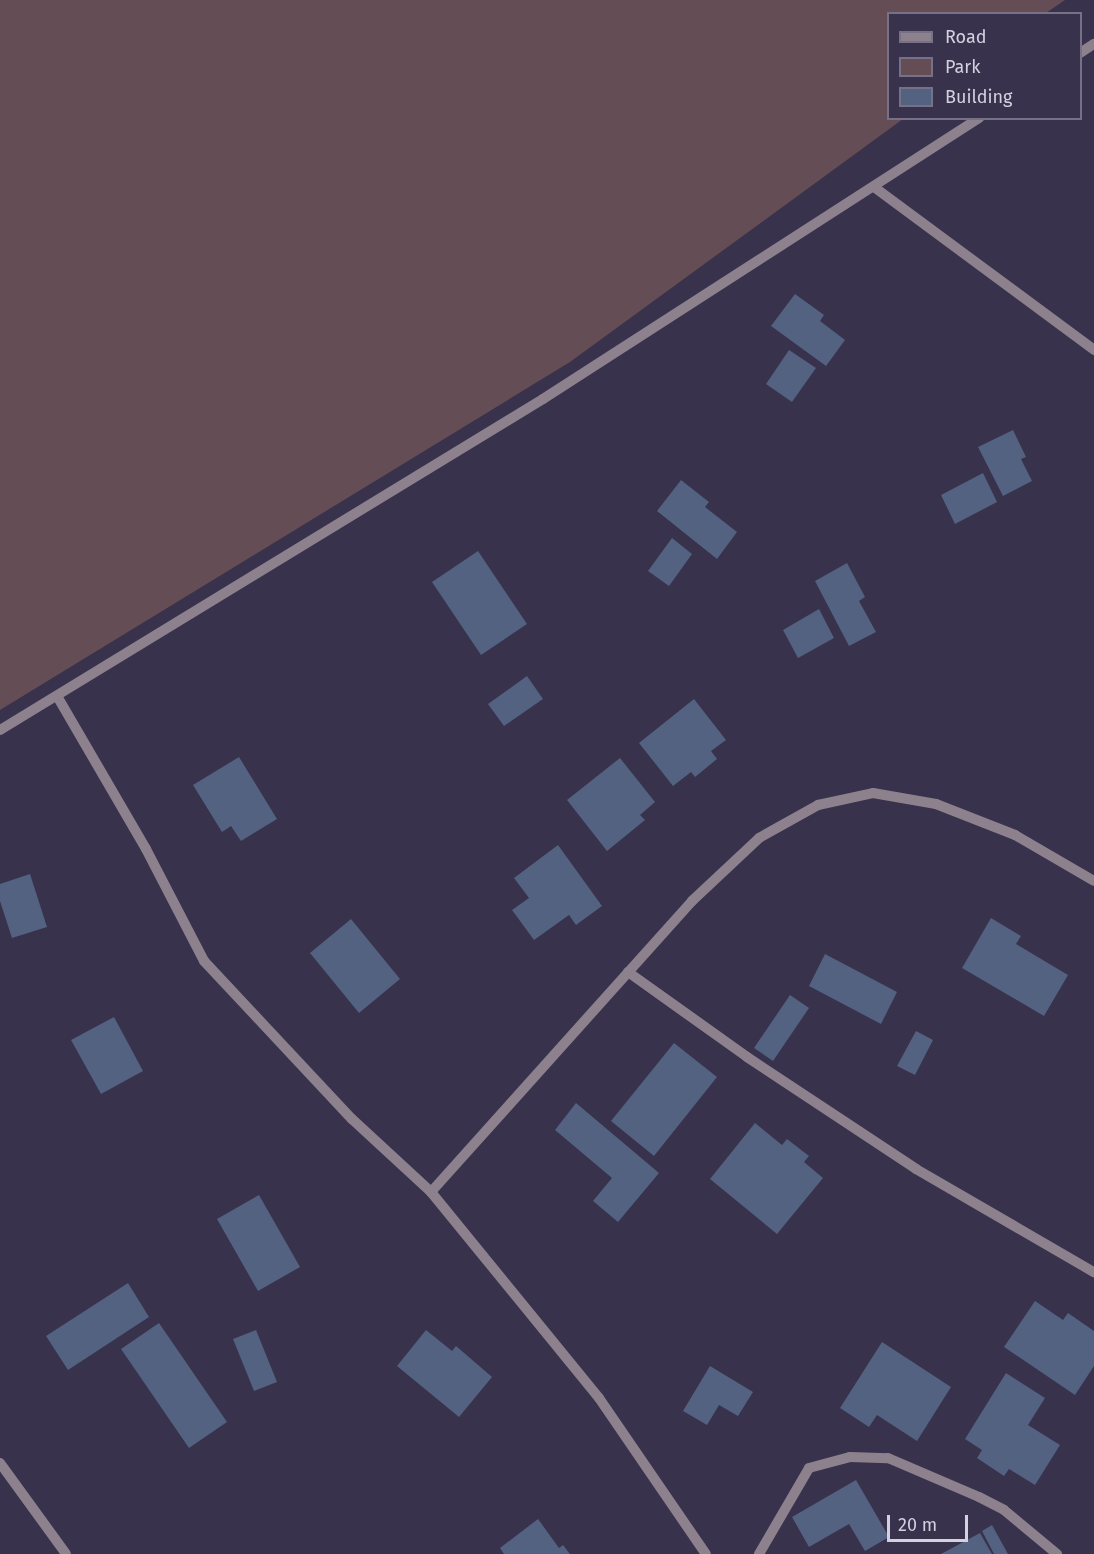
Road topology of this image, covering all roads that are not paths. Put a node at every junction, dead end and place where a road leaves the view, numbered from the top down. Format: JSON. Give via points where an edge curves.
{"nodes":[{"id":1,"x":976,"y":120,"type":"edge"},
{"id":2,"x":874,"y":187,"type":"junction"},
{"id":3,"x":1094,"y":350,"type":"edge"},
{"id":4,"x":57,"y":696,"type":"junction"},
{"id":5,"x":0,"y":729,"type":"edge"},
{"id":6,"x":1094,"y":881,"type":"edge"},
{"id":7,"x":628,"y":972,"type":"junction"},
{"id":8,"x":430,"y":1192,"type":"junction"},
{"id":9,"x":1094,"y":1272,"type":"edge"},
{"id":10,"x":0,"y":1462,"type":"edge"},
{"id":11,"x":66,"y":1554,"type":"edge"},
{"id":12,"x":706,"y":1554,"type":"edge"},
{"id":13,"x":759,"y":1554,"type":"edge"},
{"id":14,"x":1057,"y":1554,"type":"edge"}],
"edges":[{"from":1,"to":2,"type":"street"},
{"from":2,"to":3,"type":"street"},
{"from":2,"to":4,"type":"street","via":[[543,399]]},
{"from":4,"to":5,"type":"street"},
{"from":4,"to":8,"type":"street","via":[[147,849],[204,961],[352,1119]]},
{"from":6,"to":7,"type":"street","via":[[1015,836],[936,804],[873,793],[818,805],[759,838],[692,901]]},
{"from":7,"to":8,"type":"street"},
{"from":7,"to":9,"type":"street","via":[[916,1169]]},
{"from":8,"to":12,"type":"street","via":[[600,1398]]},
{"from":10,"to":11,"type":"street"},
{"from":13,"to":14,"type":"street","via":[[809,1468],[850,1458],[888,1458],[1004,1510]]}]}
